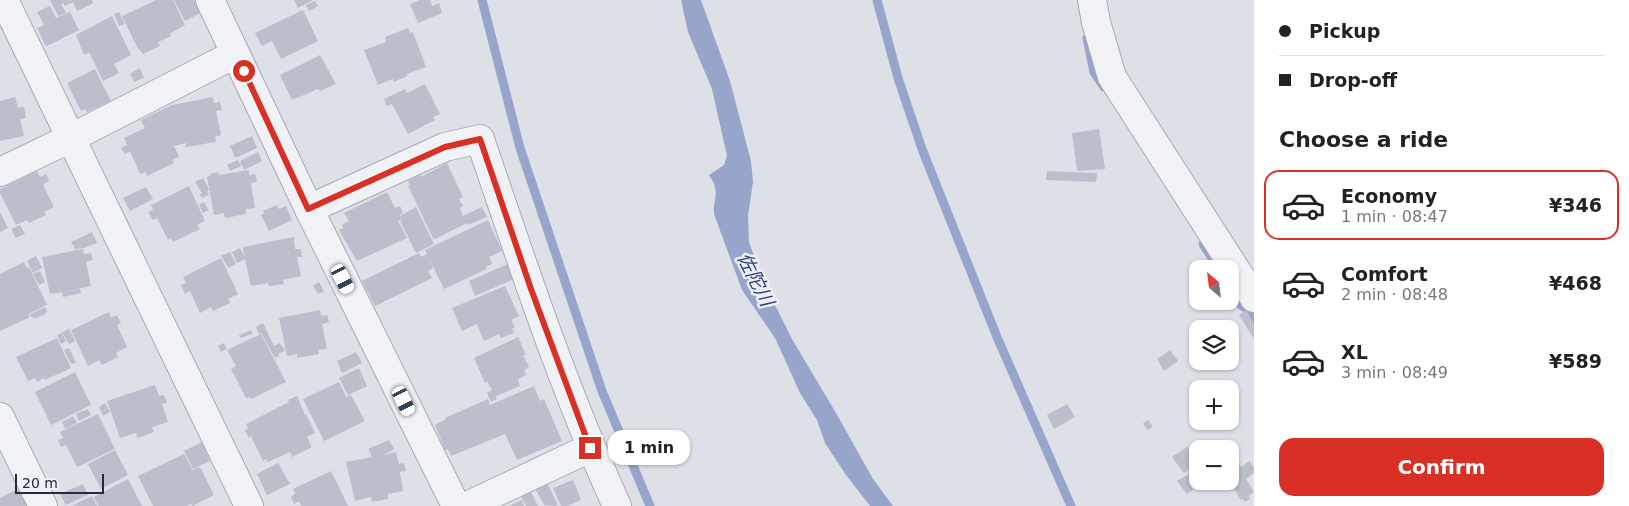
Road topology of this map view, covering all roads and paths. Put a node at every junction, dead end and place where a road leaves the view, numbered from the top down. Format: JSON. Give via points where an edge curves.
{"nodes":[{"id":1,"x":4,"y":0,"type":"edge"},
{"id":2,"x":210,"y":0,"type":"edge"},
{"id":3,"x":1092,"y":0,"type":"edge"},
{"id":4,"x":235,"y":54,"type":"junction"},
{"id":5,"x":71,"y":138,"type":"junction"},
{"id":6,"x":0,"y":172,"type":"edge"},
{"id":7,"x":308,"y":209,"type":"junction"},
{"id":8,"x":1254,"y":298,"type":"edge"},
{"id":9,"x":0,"y":417,"type":"edge"},
{"id":10,"x":590,"y":448,"type":"junction"},
{"id":11,"x":43,"y":506,"type":"edge"},
{"id":12,"x":249,"y":506,"type":"edge"},
{"id":13,"x":456,"y":506,"type":"edge"},
{"id":14,"x":468,"y":506,"type":"edge"},
{"id":15,"x":617,"y":506,"type":"edge"}],
"edges":[{"from":1,"to":5,"type":"street"},
{"from":2,"to":4,"type":"street"},
{"from":3,"to":8,"type":"street","via":[[1112,77]]},
{"from":4,"to":5,"type":"street"},
{"from":4,"to":7,"type":"street"},
{"from":5,"to":6,"type":"street"},
{"from":5,"to":12,"type":"street"},
{"from":7,"to":10,"type":"street","via":[[445,147],[480,139]]},
{"from":7,"to":13,"type":"street"},
{"from":9,"to":11,"type":"street"},
{"from":10,"to":14,"type":"street"},
{"from":10,"to":15,"type":"street"}]}
